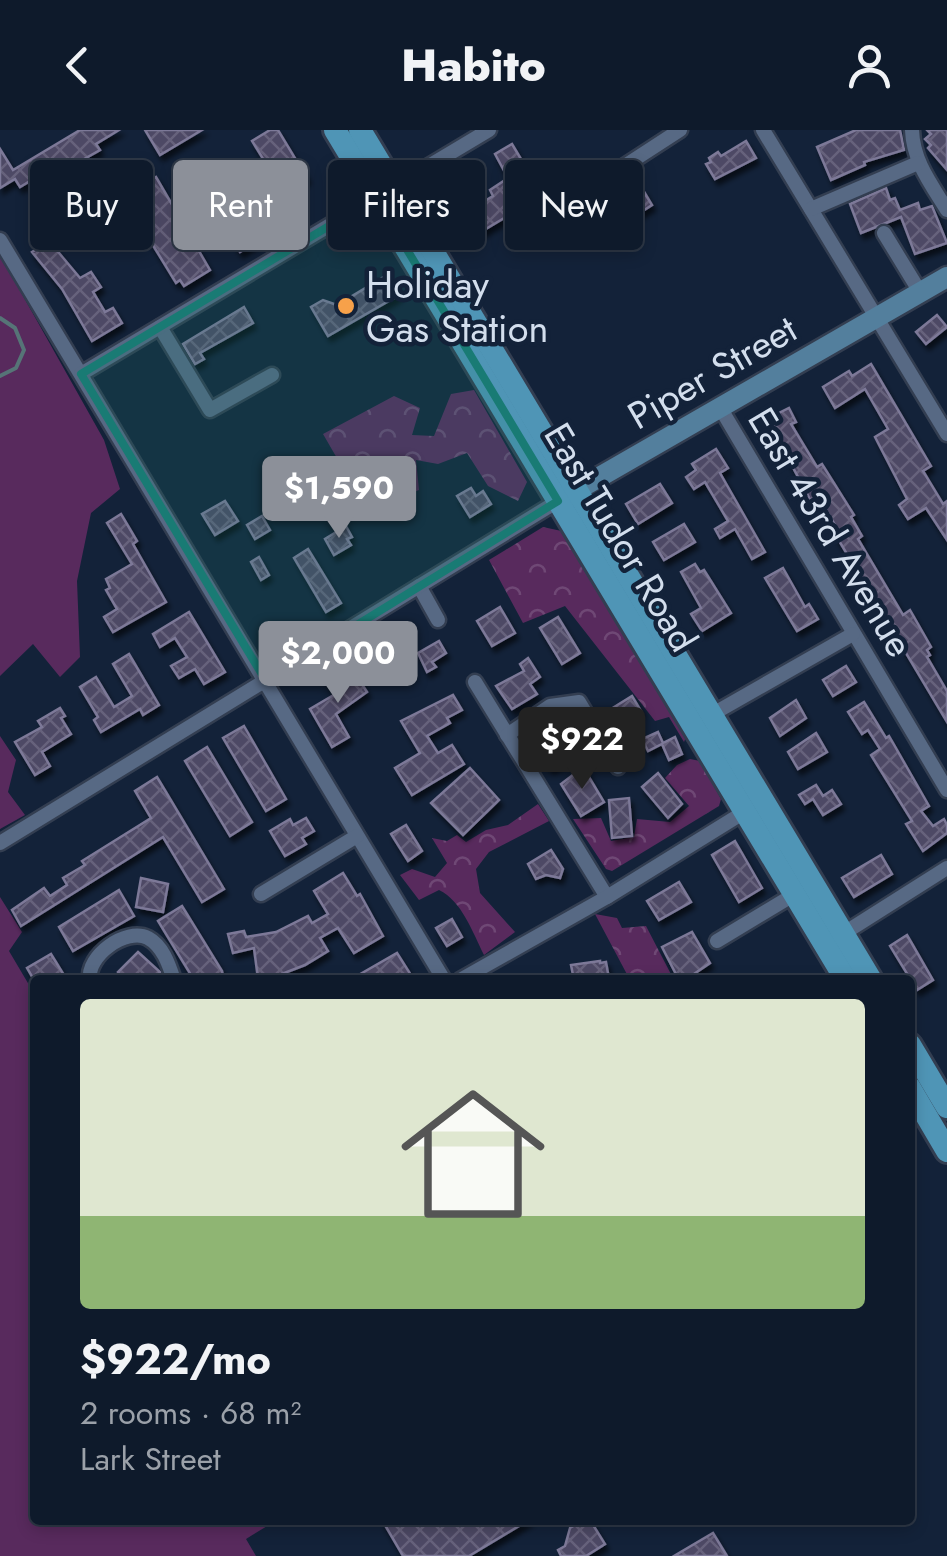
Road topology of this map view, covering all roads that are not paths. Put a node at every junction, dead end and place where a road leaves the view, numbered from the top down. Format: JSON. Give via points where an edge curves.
{"nodes":[{"id":1,"x":336,"y":130,"type":"edge"},
{"id":2,"x":360,"y":130,"type":"edge"},
{"id":3,"x":489,"y":130,"type":"edge"},
{"id":4,"x":680,"y":130,"type":"edge"},
{"id":5,"x":763,"y":130,"type":"edge"},
{"id":6,"x":912,"y":130,"type":"edge"},
{"id":7,"x":360,"y":160,"type":"edge"},
{"id":8,"x":372,"y":160,"type":"edge"},
{"id":9,"x":440,"y":160,"type":"edge"},
{"id":10,"x":634,"y":160,"type":"edge"},
{"id":11,"x":918,"y":163,"type":"junction"},
{"id":12,"x":811,"y":209,"type":"junction"},
{"id":13,"x":947,"y":210,"type":"edge"},
{"id":14,"x":328,"y":227,"type":"edge"},
{"id":15,"x":884,"y":233,"type":"dead end"},
{"id":16,"x":0,"y":240,"type":"edge"},
{"id":17,"x":420,"y":250,"type":"edge"},
{"id":18,"x":947,"y":276,"type":"edge"},
{"id":19,"x":920,"y":292,"type":"junction"},
{"id":20,"x":876,"y":318,"type":"junction"},
{"id":21,"x":160,"y":327,"type":"junction"},
{"id":22,"x":81,"y":374,"type":"junction"},
{"id":23,"x":272,"y":375,"type":"dead end"},
{"id":24,"x":721,"y":409,"type":"junction"},
{"id":25,"x":947,"y":434,"type":"edge"},
{"id":26,"x":568,"y":495,"type":"junction"},
{"id":27,"x":419,"y":586,"type":"junction"},
{"id":28,"x":438,"y":620,"type":"dead end"},
{"id":29,"x":853,"y":634,"type":"junction"},
{"id":30,"x":266,"y":680,"type":"junction"},
{"id":31,"x":475,"y":682,"type":"dead end"},
{"id":32,"x":711,"y":715,"type":"junction"},
{"id":33,"x":507,"y":734,"type":"junction"},
{"id":34,"x":618,"y":767,"type":"dead end"},
{"id":35,"x":947,"y":790,"type":"edge"},
{"id":36,"x":746,"y":811,"type":"junction"},
{"id":37,"x":357,"y":836,"type":"junction"},
{"id":38,"x":0,"y":843,"type":"edge"},
{"id":39,"x":947,"y":868,"type":"edge"},
{"id":40,"x":261,"y":894,"type":"dead end"},
{"id":41,"x":795,"y":894,"type":"junction"},
{"id":42,"x":607,"y":896,"type":"junction"},
{"id":43,"x":834,"y":939,"type":"junction"},
{"id":44,"x":718,"y":941,"type":"dead end"},
{"id":45,"x":90,"y":975,"type":"edge"},
{"id":46,"x":172,"y":975,"type":"edge"},
{"id":47,"x":441,"y":975,"type":"edge"},
{"id":48,"x":469,"y":975,"type":"edge"},
{"id":49,"x":845,"y":975,"type":"edge"},
{"id":50,"x":866,"y":975,"type":"edge"},
{"id":51,"x":915,"y":1053,"type":"edge"},
{"id":52,"x":915,"y":1096,"type":"edge"},
{"id":53,"x":947,"y":1107,"type":"edge"},
{"id":54,"x":947,"y":1150,"type":"edge"}],
"edges":[{"from":1,"to":7,"type":"main road","name":"East Tudor Road"},
{"from":2,"to":8,"type":"main road","name":"East Tudor Road"},
{"from":3,"to":9,"type":"street"},
{"from":4,"to":10,"type":"street"},
{"from":5,"to":12,"type":"street"},
{"from":6,"to":11,"type":"street"},
{"from":11,"to":12,"type":"street"},
{"from":11,"to":13,"type":"street"},
{"from":12,"to":20,"type":"street"},
{"from":14,"to":21,"type":"street"},
{"from":15,"to":19,"type":"street"},
{"from":16,"to":22,"type":"street"},
{"from":17,"to":26,"type":"main road","name":"East Tudor Road"},
{"from":18,"to":19,"type":"street","name":"Piper Street"},
{"from":19,"to":20,"type":"street","name":"Piper Street"},
{"from":20,"to":24,"type":"street","name":"Piper Street"},
{"from":20,"to":25,"type":"street"},
{"from":21,"to":22,"type":"street"},
{"from":21,"to":23,"type":"street","via":[[210,410]]},
{"from":22,"to":30,"type":"street"},
{"from":24,"to":26,"type":"street","name":"Piper Street"},
{"from":24,"to":29,"type":"street","name":"East 43rd Avenue"},
{"from":26,"to":27,"type":"street","name":"Piper Street"},
{"from":26,"to":32,"type":"main road","name":"East Tudor Road"},
{"from":26,"to":36,"type":"main road","name":"East Tudor Road"},
{"from":27,"to":28,"type":"street"},
{"from":27,"to":30,"type":"street","name":"Piper Street"},
{"from":29,"to":32,"type":"street"},
{"from":29,"to":35,"type":"street","name":"East 43rd Avenue"},
{"from":30,"to":37,"type":"street"},
{"from":30,"to":38,"type":"street","name":"Piper Street"},
{"from":31,"to":33,"type":"street"},
{"from":32,"to":43,"type":"main road","name":"East Tudor Road"},
{"from":33,"to":34,"type":"street","via":[[550,706],[579,702]]},
{"from":33,"to":42,"type":"street"},
{"from":36,"to":41,"type":"main road","name":"East Tudor Road"},
{"from":36,"to":42,"type":"street"},
{"from":37,"to":40,"type":"street"},
{"from":37,"to":47,"type":"street"},
{"from":39,"to":43,"type":"street"},
{"from":41,"to":43,"type":"main road","name":"East Tudor Road"},
{"from":41,"to":44,"type":"street"},
{"from":42,"to":48,"type":"street"},
{"from":43,"to":49,"type":"main road","name":"East Tudor Road"},
{"from":43,"to":50,"type":"main road","name":"East Tudor Road"},
{"from":45,"to":46,"type":"street","via":[[99,955],[134,935],[159,947]]},
{"from":51,"to":53,"type":"main road"},
{"from":52,"to":54,"type":"main road"}]}
